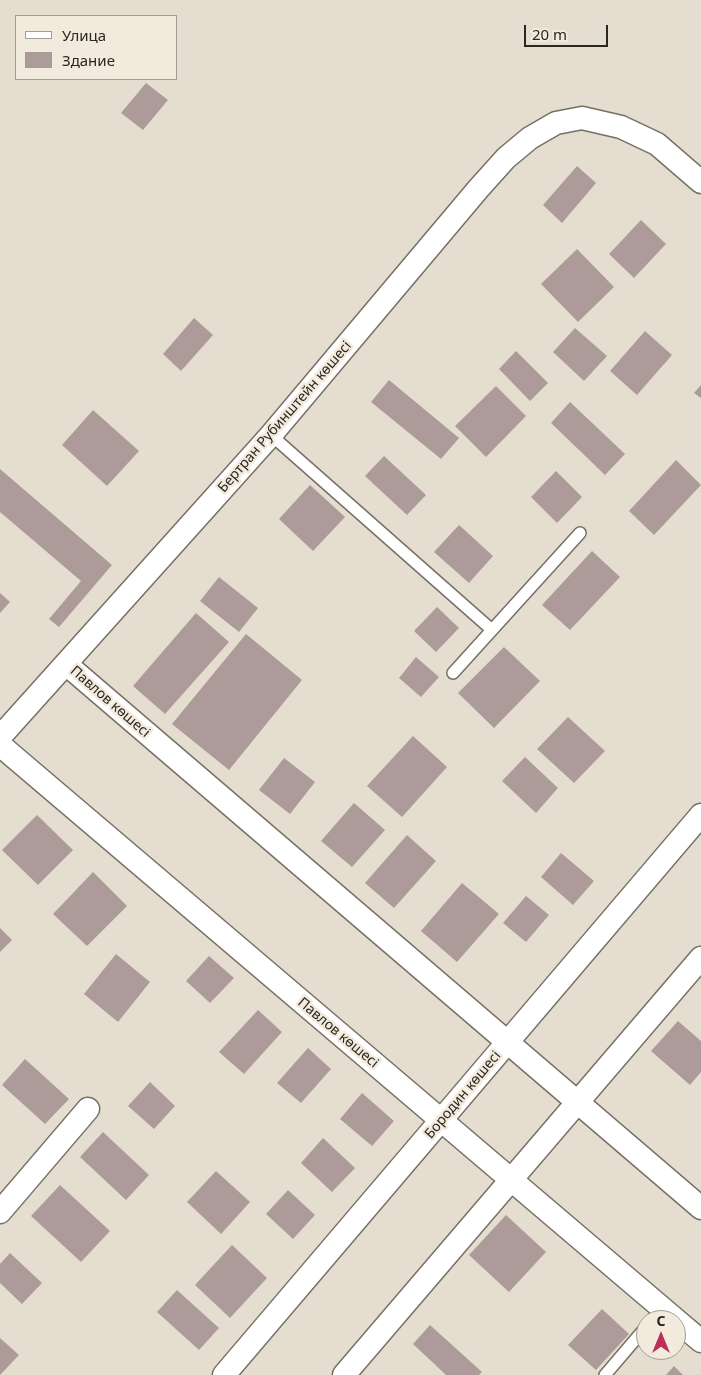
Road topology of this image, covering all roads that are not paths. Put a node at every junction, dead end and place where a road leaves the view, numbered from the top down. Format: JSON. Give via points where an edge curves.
{"nodes":[{"id":1,"x":701,"y":182,"type":"edge"},
{"id":2,"x":271,"y":435,"type":"junction"},
{"id":3,"x":580,"y":533,"type":"dead end"},
{"id":4,"x":492,"y":630,"type":"junction"},
{"id":5,"x":66,"y":664,"type":"junction"},
{"id":6,"x":453,"y":673,"type":"dead end"},
{"id":7,"x":0,"y":737,"type":"edge"},
{"id":8,"x":0,"y":745,"type":"edge"},
{"id":9,"x":701,"y":815,"type":"edge"},
{"id":10,"x":701,"y":958,"type":"edge"},
{"id":11,"x":508,"y":1042,"type":"junction"},
{"id":12,"x":577,"y":1102,"type":"junction"},
{"id":13,"x":88,"y":1109,"type":"dead end"},
{"id":14,"x":441,"y":1120,"type":"junction"},
{"id":15,"x":511,"y":1180,"type":"junction"},
{"id":16,"x":701,"y":1208,"type":"edge"},
{"id":17,"x":0,"y":1212,"type":"edge"},
{"id":18,"x":659,"y":1310,"type":"edge"},
{"id":19,"x":686,"y":1331,"type":"edge"},
{"id":20,"x":636,"y":1339,"type":"edge"},
{"id":21,"x":701,"y":1342,"type":"edge"},
{"id":22,"x":224,"y":1375,"type":"edge"},
{"id":23,"x":344,"y":1375,"type":"edge"},
{"id":24,"x":605,"y":1375,"type":"edge"}],
"edges":[{"from":1,"to":2,"type":"street","name":"Бертран Рубинштейн көшесі","via":[[657,144],[621,127],[582,118],[556,123],[530,138],[506,158],[479,188]]},
{"from":2,"to":4,"type":"lane"},
{"from":2,"to":5,"type":"street","name":"Бертран Рубинштейн көшесі"},
{"from":3,"to":4,"type":"lane"},
{"from":4,"to":6,"type":"lane"},
{"from":5,"to":7,"type":"street","name":"Бертран Рубинштейн көшесі"},
{"from":5,"to":11,"type":"street","name":"Павлов көшесі"},
{"from":8,"to":14,"type":"street","name":"Павлов көшесі"},
{"from":9,"to":11,"type":"street","name":"Бородин көшесі"},
{"from":10,"to":12,"type":"street"},
{"from":11,"to":12,"type":"street","name":"Павлов көшесі"},
{"from":11,"to":14,"type":"street","name":"Бородин көшесі"},
{"from":12,"to":15,"type":"street"},
{"from":12,"to":16,"type":"street","name":"Павлов көшесі"},
{"from":13,"to":17,"type":"street"},
{"from":14,"to":15,"type":"street","name":"Павлов көшесі"},
{"from":14,"to":22,"type":"street","name":"Бородин көшесі"},
{"from":15,"to":18,"type":"street","name":"Павлов көшесі"},
{"from":15,"to":23,"type":"street"},
{"from":19,"to":21,"type":"street","name":"Павлов көшесі"},
{"from":20,"to":24,"type":"lane"}]}
